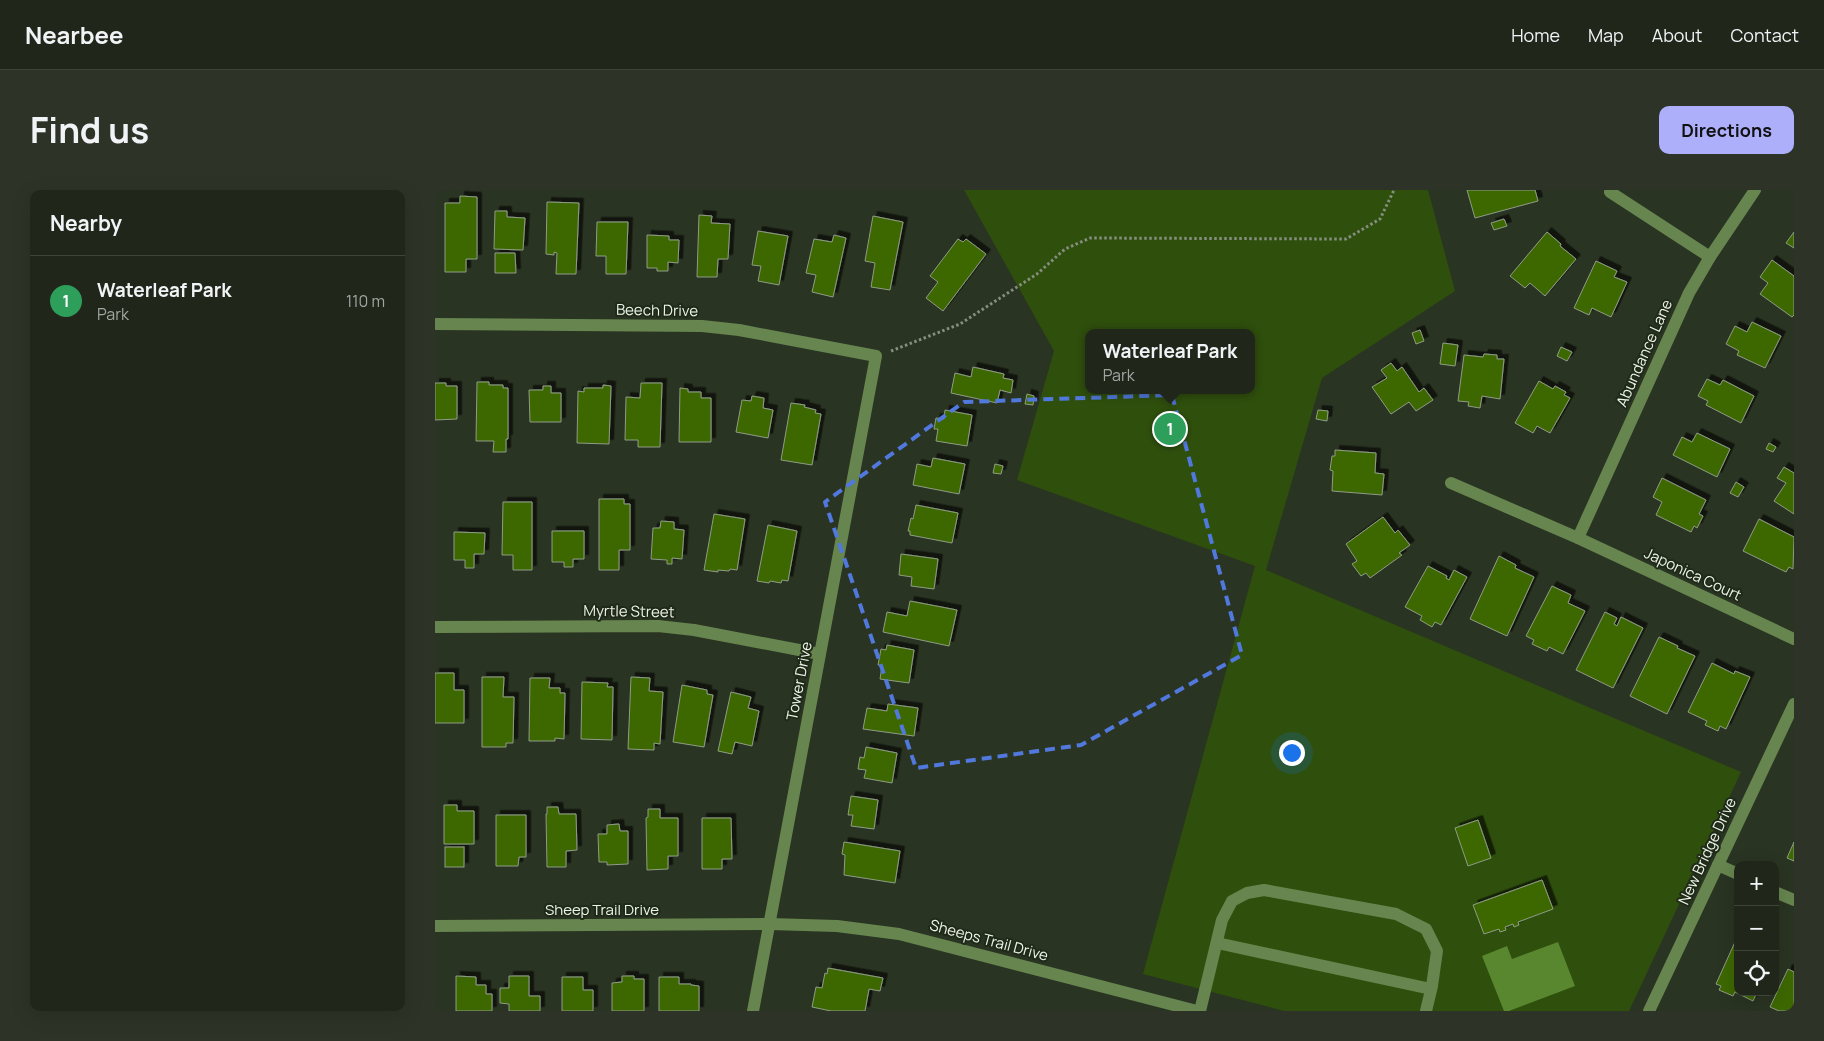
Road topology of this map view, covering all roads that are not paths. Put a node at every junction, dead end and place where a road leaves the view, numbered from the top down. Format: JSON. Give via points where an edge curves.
{"nodes":[{"id":1,"x":1755,"y":190,"type":"edge"},
{"id":2,"x":1610,"y":192,"type":"dead end"},
{"id":3,"x":1710,"y":257,"type":"junction"},
{"id":4,"x":435,"y":324,"type":"edge"},
{"id":5,"x":876,"y":356,"type":"joint"},
{"id":6,"x":1451,"y":483,"type":"dead end"},
{"id":7,"x":1578,"y":538,"type":"junction"},
{"id":8,"x":435,"y":627,"type":"edge"},
{"id":9,"x":1794,"y":639,"type":"edge"},
{"id":10,"x":820,"y":654,"type":"junction"},
{"id":11,"x":1794,"y":704,"type":"edge"},
{"id":12,"x":1718,"y":865,"type":"junction"},
{"id":13,"x":1734,"y":872,"type":"edge"},
{"id":14,"x":1779,"y":894,"type":"edge"},
{"id":15,"x":1794,"y":900,"type":"edge"},
{"id":16,"x":770,"y":924,"type":"junction"},
{"id":17,"x":435,"y":926,"type":"edge"},
{"id":18,"x":1217,"y":944,"type":"junction"},
{"id":19,"x":1431,"y":990,"type":"junction"},
{"id":20,"x":753,"y":1011,"type":"edge"},
{"id":21,"x":1199,"y":1011,"type":"edge"},
{"id":22,"x":1426,"y":1011,"type":"edge"},
{"id":23,"x":1649,"y":1011,"type":"edge"}],
"edges":[{"from":1,"to":3,"type":"street","name":"Abundance Lane"},
{"from":2,"to":3,"type":"street"},
{"from":3,"to":7,"type":"street","name":"Abundance Lane","via":[[1689,294]]},
{"from":4,"to":5,"type":"street","name":"Beech Drive","via":[[702,326]]},
{"from":5,"to":10,"type":"street","name":"Tower Drive"},
{"from":6,"to":7,"type":"street","name":"Japonica Court"},
{"from":7,"to":9,"type":"street","name":"Japonica Court"},
{"from":8,"to":10,"type":"street","name":"Myrtle Street","via":[[657,626]]},
{"from":10,"to":16,"type":"street","name":"Tower Drive"},
{"from":11,"to":12,"type":"street","name":"New Bridge Drive"},
{"from":12,"to":13,"type":"street"},
{"from":12,"to":23,"type":"street","name":"New Bridge Drive"},
{"from":14,"to":15,"type":"street"},
{"from":16,"to":17,"type":"street","name":"Sheep Trail Drive"},
{"from":16,"to":20,"type":"street","name":"Tower Drive"},
{"from":16,"to":21,"type":"street","name":"Sheeps Trail Drive","via":[[837,926],[899,934]]},
{"from":18,"to":19,"type":"street"},
{"from":18,"to":19,"type":"street","via":[[1222,920],[1233,901],[1247,893],[1264,890],[1396,914],[1426,929],[1437,951]]},
{"from":18,"to":21,"type":"street"},
{"from":19,"to":22,"type":"street"}]}
